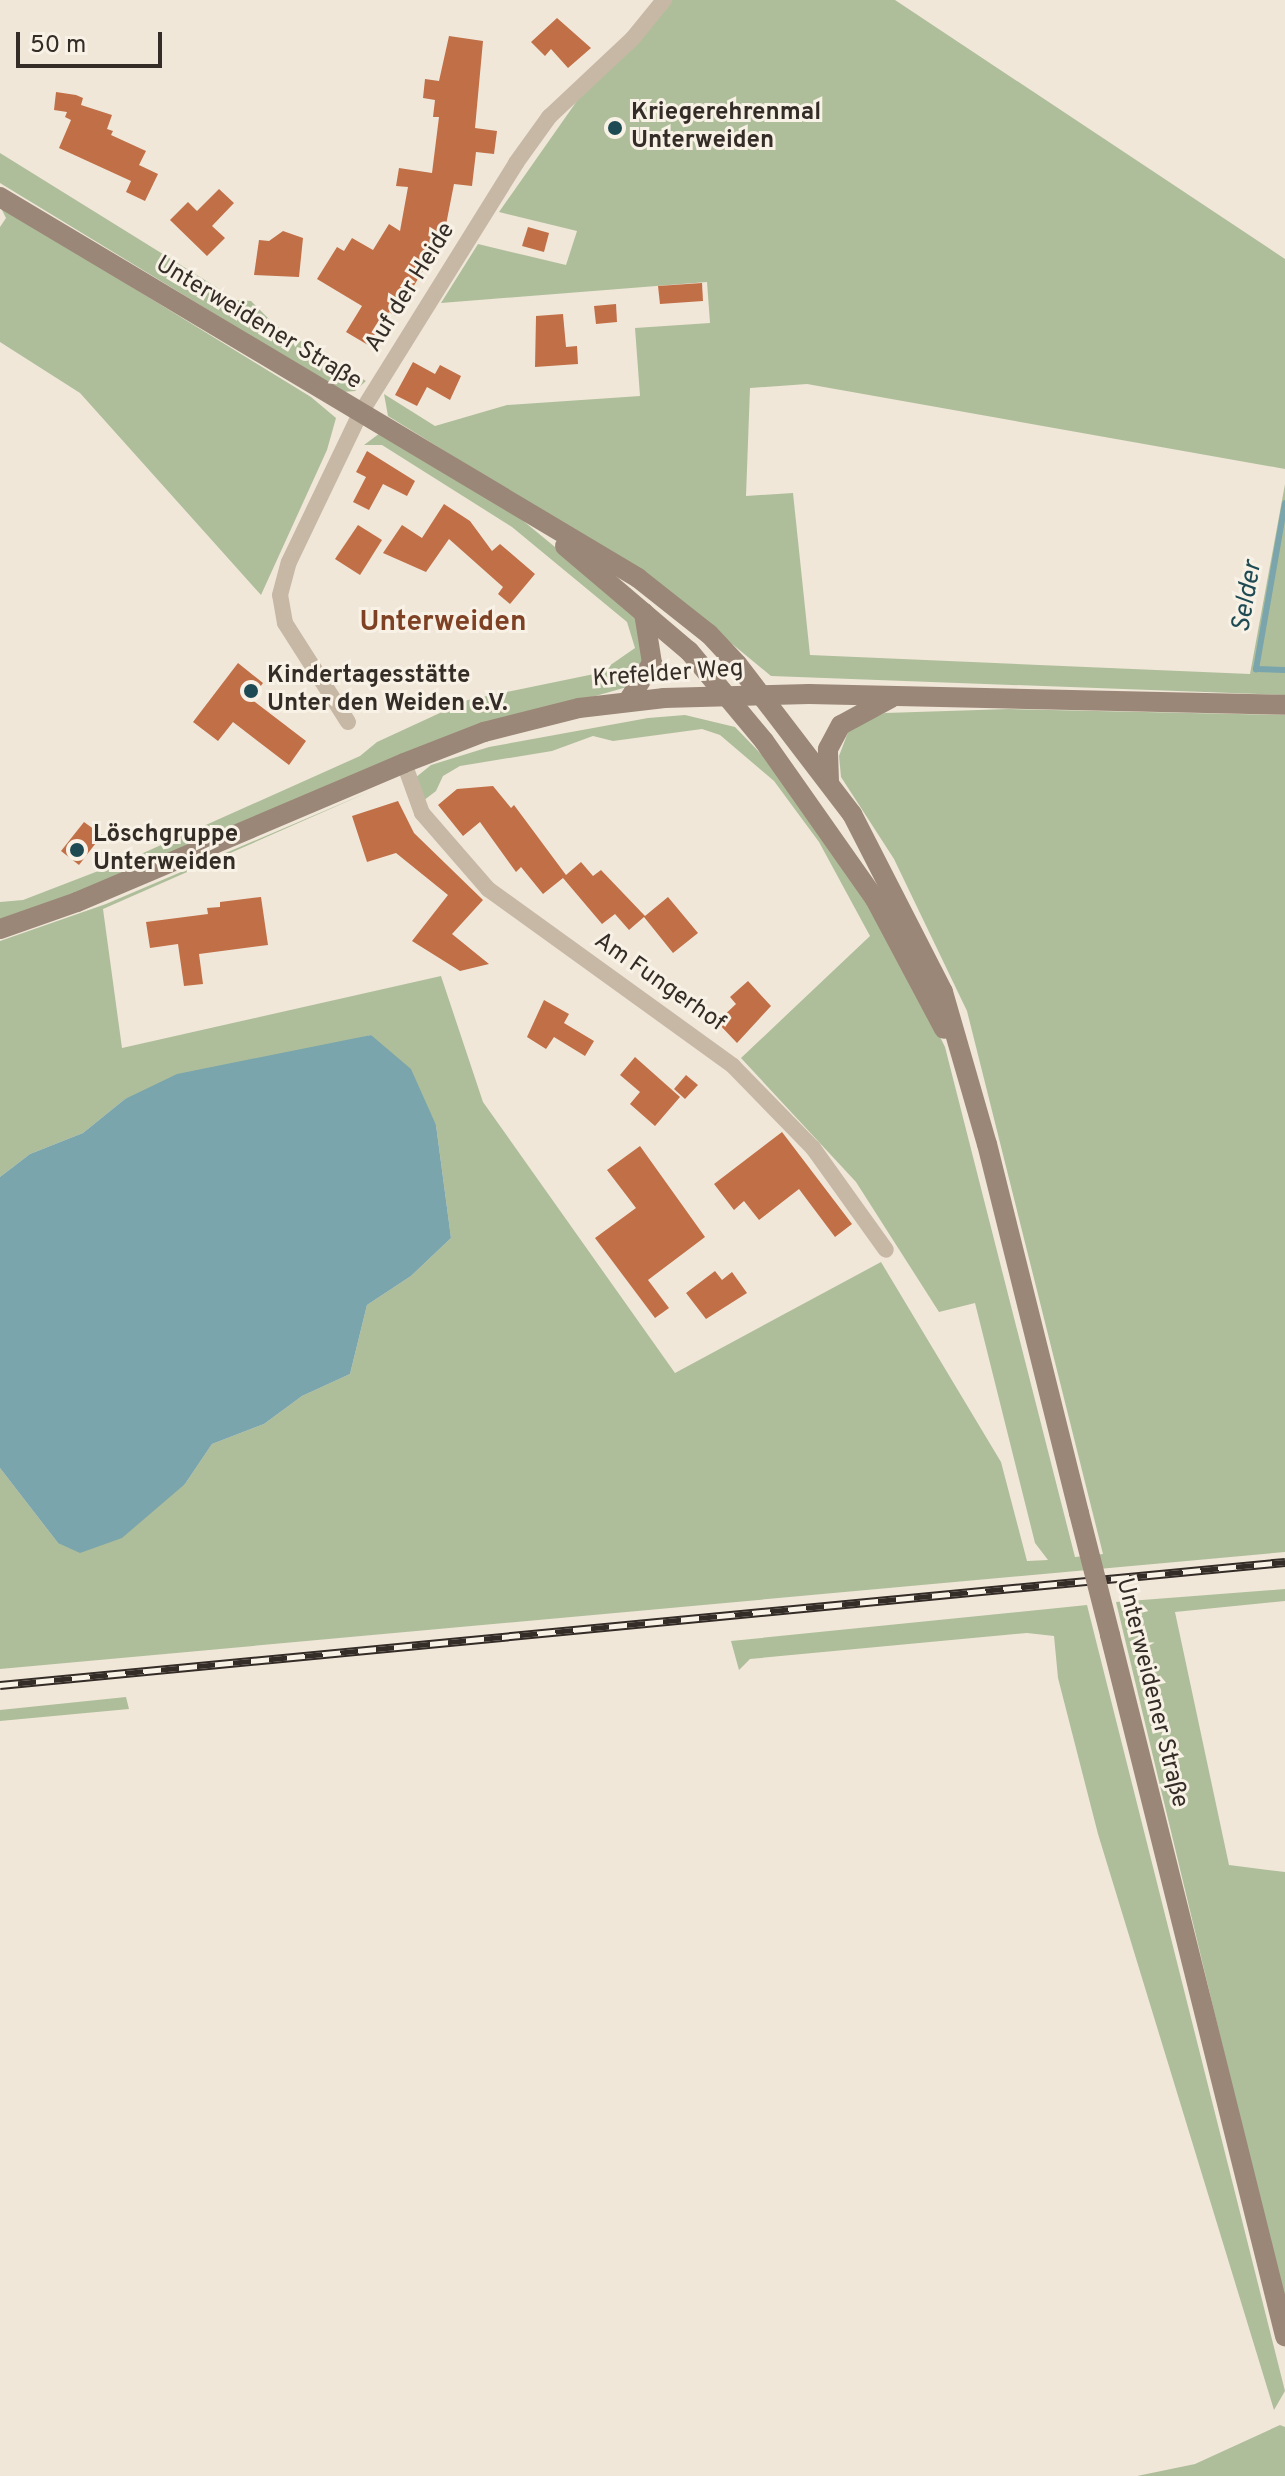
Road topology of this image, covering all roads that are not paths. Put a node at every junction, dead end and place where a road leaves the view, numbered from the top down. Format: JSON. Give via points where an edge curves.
{"nodes":[{"id":1,"x":664,"y":0,"type":"edge"},
{"id":2,"x":0,"y":197,"type":"edge"},
{"id":3,"x":360,"y":414,"type":"junction"},
{"id":4,"x":494,"y":489,"type":"junction"},
{"id":5,"x":644,"y":613,"type":"junction"},
{"id":6,"x":898,"y":694,"type":"junction"},
{"id":7,"x":760,"y":695,"type":"junction"},
{"id":8,"x":727,"y":696,"type":"junction"},
{"id":9,"x":628,"y":701,"type":"junction"},
{"id":10,"x":1285,"y":705,"type":"edge"},
{"id":11,"x":348,"y":722,"type":"dead end"},
{"id":12,"x":404,"y":763,"type":"junction"},
{"id":13,"x":829,"y":781,"type":"junction"},
{"id":14,"x":0,"y":929,"type":"edge"},
{"id":15,"x":962,"y":1065,"type":"junction"},
{"id":16,"x":886,"y":1250,"type":"dead end"},
{"id":17,"x":1285,"y":2336,"type":"edge"}],
"edges":[{"from":1,"to":3,"type":"street","name":"Auf der Heide","via":[[633,38],[549,117],[524,151]]},
{"from":2,"to":3,"type":"street","name":"Unterweidener Straße"},
{"from":3,"to":4,"type":"street","name":"Unterweidener Straße"},
{"from":3,"to":11,"type":"street","name":"Auf der Heide","via":[[289,562],[280,595],[285,623],[299,652]]},
{"from":4,"to":5,"type":"street","name":"Unterweidener Straße"},
{"from":4,"to":7,"type":"street","name":"Unterweidener Straße","via":[[638,578],[709,634]]},
{"from":5,"to":8,"type":"street","name":"Unterweidener Straße","via":[[689,651]]},
{"from":5,"to":9,"type":"street","via":[[652,663]]},
{"from":6,"to":7,"type":"street","name":"Krefelder Weg"},
{"from":6,"to":10,"type":"street","name":"Krefelder Weg"},
{"from":6,"to":13,"type":"street","via":[[841,725],[828,749]]},
{"from":7,"to":8,"type":"street","name":"Krefelder Weg"},
{"from":7,"to":13,"type":"street","name":"Unterweidener Straße"},
{"from":8,"to":9,"type":"street","name":"Krefelder Weg"},
{"from":8,"to":15,"type":"street","name":"Unterweidener Straße","via":[[821,818],[875,899]]},
{"from":9,"to":12,"type":"street","name":"Krefelder Weg","via":[[484,732]]},
{"from":12,"to":14,"type":"street","name":"Krefelder Weg","via":[[77,902]]},
{"from":12,"to":16,"type":"street","name":"Am Fungerhof","via":[[422,813],[480,880],[529,922],[635,991],[733,1066],[813,1148]]},
{"from":13,"to":15,"type":"street","name":"Unterweidener Straße","via":[[905,911],[943,992]]},
{"from":15,"to":17,"type":"street","name":"Unterweidener Straße","bridge":true}]}
